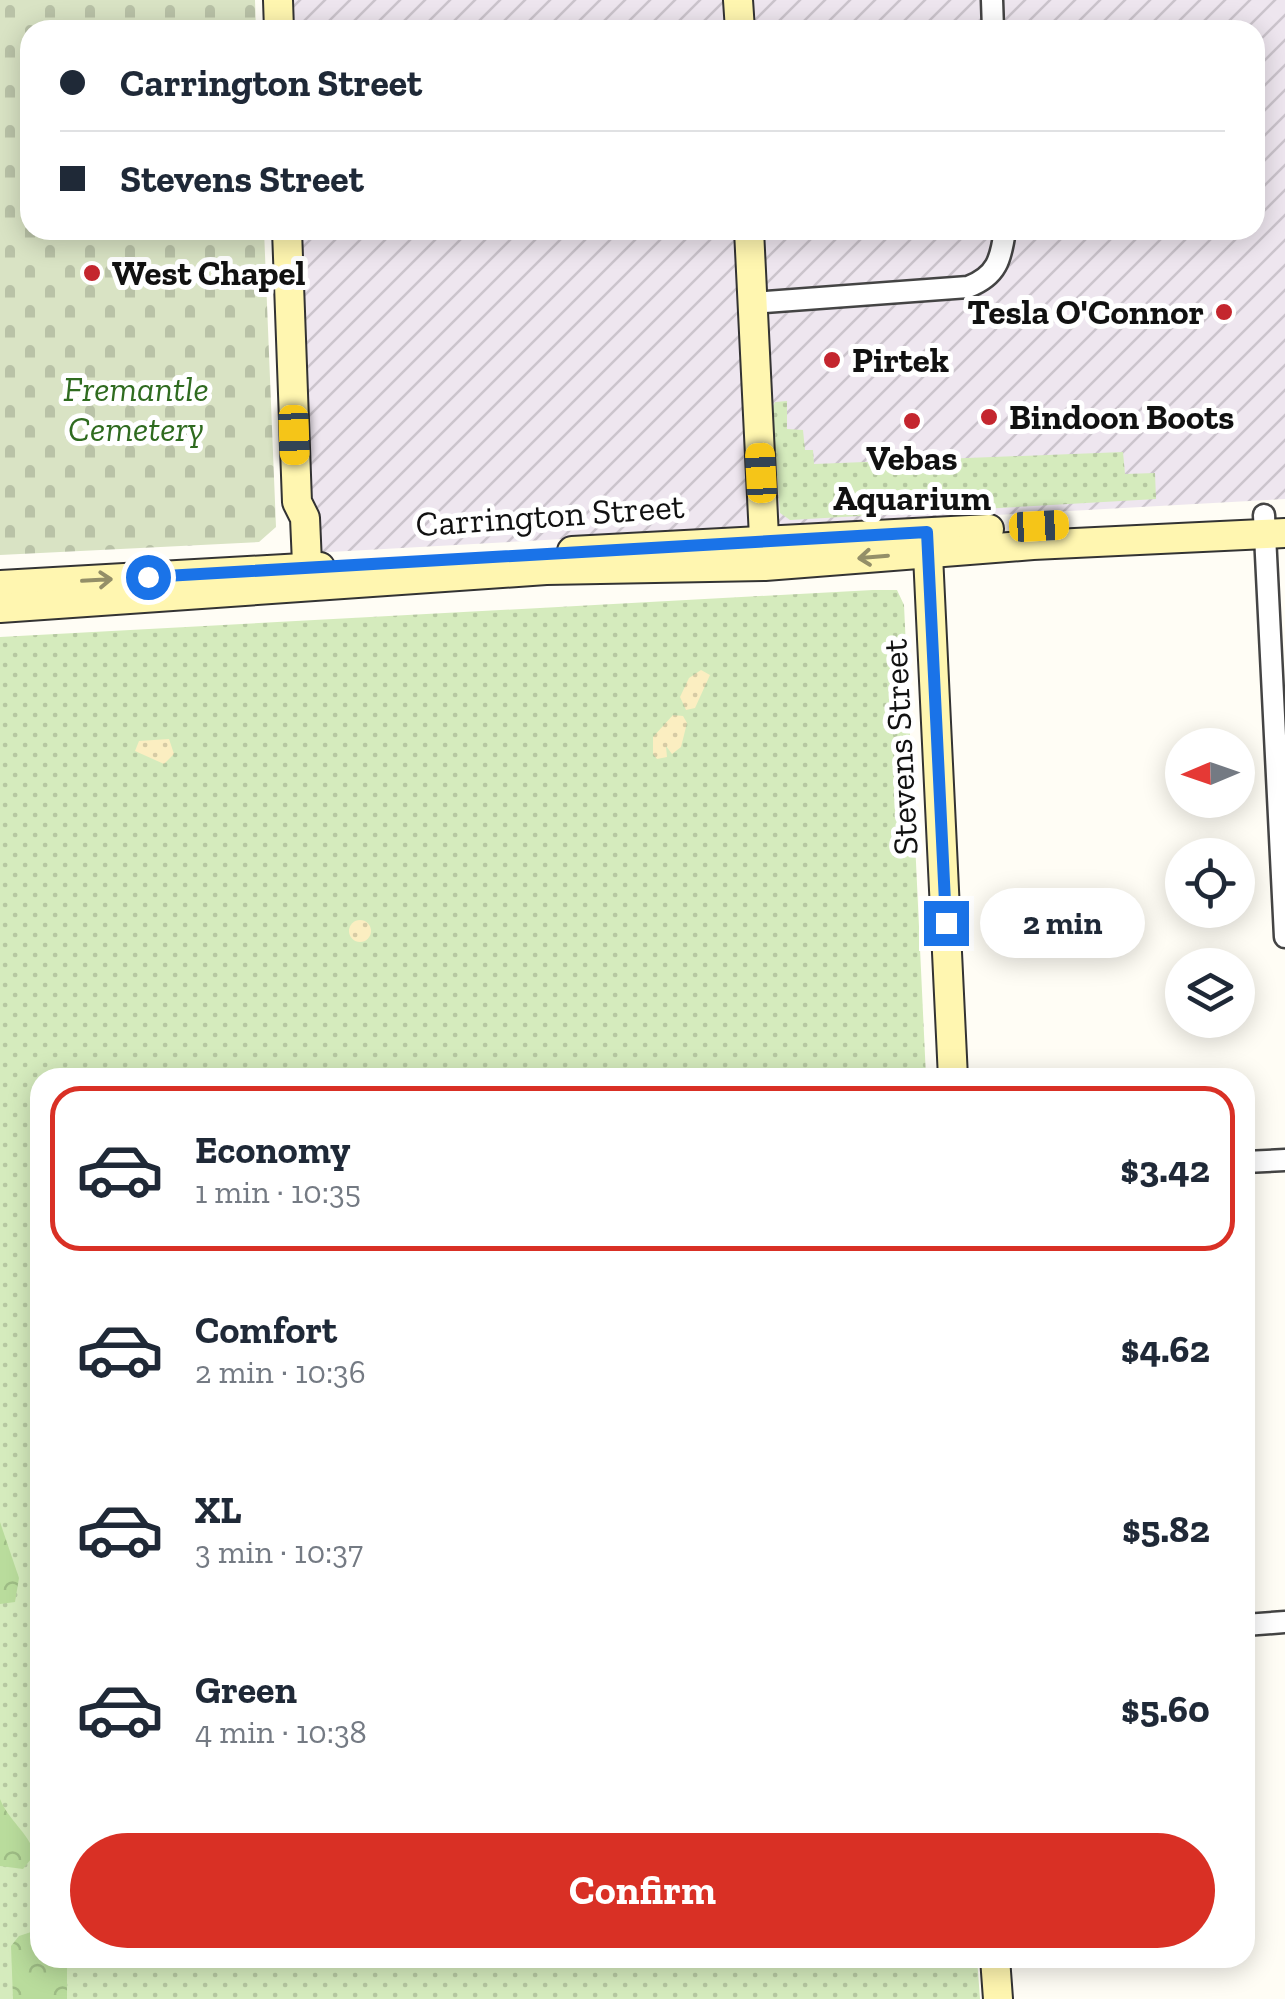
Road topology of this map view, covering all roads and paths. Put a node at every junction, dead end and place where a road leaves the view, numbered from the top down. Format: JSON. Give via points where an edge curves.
{"nodes":[{"id":1,"x":287,"y":240,"type":"edge"},
{"id":2,"x":750,"y":240,"type":"edge"},
{"id":3,"x":1003,"y":240,"type":"edge"},
{"id":4,"x":753,"y":303,"type":"junction"},
{"id":5,"x":1275,"y":524,"type":"edge"},
{"id":6,"x":927,"y":542,"type":"junction"},
{"id":7,"x":764,"y":553,"type":"junction"},
{"id":8,"x":298,"y":579,"type":"junction"},
{"id":9,"x":0,"y":584,"type":"edge"},
{"id":10,"x":0,"y":608,"type":"edge"},
{"id":11,"x":1285,"y":937,"type":"edge"},
{"id":12,"x":953,"y":1068,"type":"edge"},
{"id":13,"x":1285,"y":1160,"type":"edge"},
{"id":14,"x":1255,"y":1162,"type":"edge"},
{"id":15,"x":1285,"y":1622,"type":"edge"},
{"id":16,"x":1255,"y":1624,"type":"edge"},
{"id":17,"x":996,"y":1968,"type":"edge"},
{"id":18,"x":998,"y":1999,"type":"edge"}],
"edges":[{"from":1,"to":8,"type":"main road","via":[[297,502],[288,521]]},
{"from":2,"to":4,"type":"main road"},
{"from":3,"to":4,"type":"street","via":[[999,265],[968,287]]},
{"from":4,"to":7,"type":"main road"},
{"from":5,"to":6,"type":"main road","name":"Carrington Street"},
{"from":5,"to":11,"type":"street"},
{"from":6,"to":7,"type":"main road","name":"Carrington Street"},
{"from":6,"to":12,"type":"main road","name":"Stevens Street"},
{"from":7,"to":8,"type":"main road","name":"Carrington Street"},
{"from":9,"to":8,"type":"main road","name":"Carrington Street","one_way":true},
{"from":8,"to":10,"type":"main road","name":"Carrington Street"},
{"from":13,"to":14,"type":"street"},
{"from":15,"to":16,"type":"street"},
{"from":17,"to":18,"type":"main road"}]}
